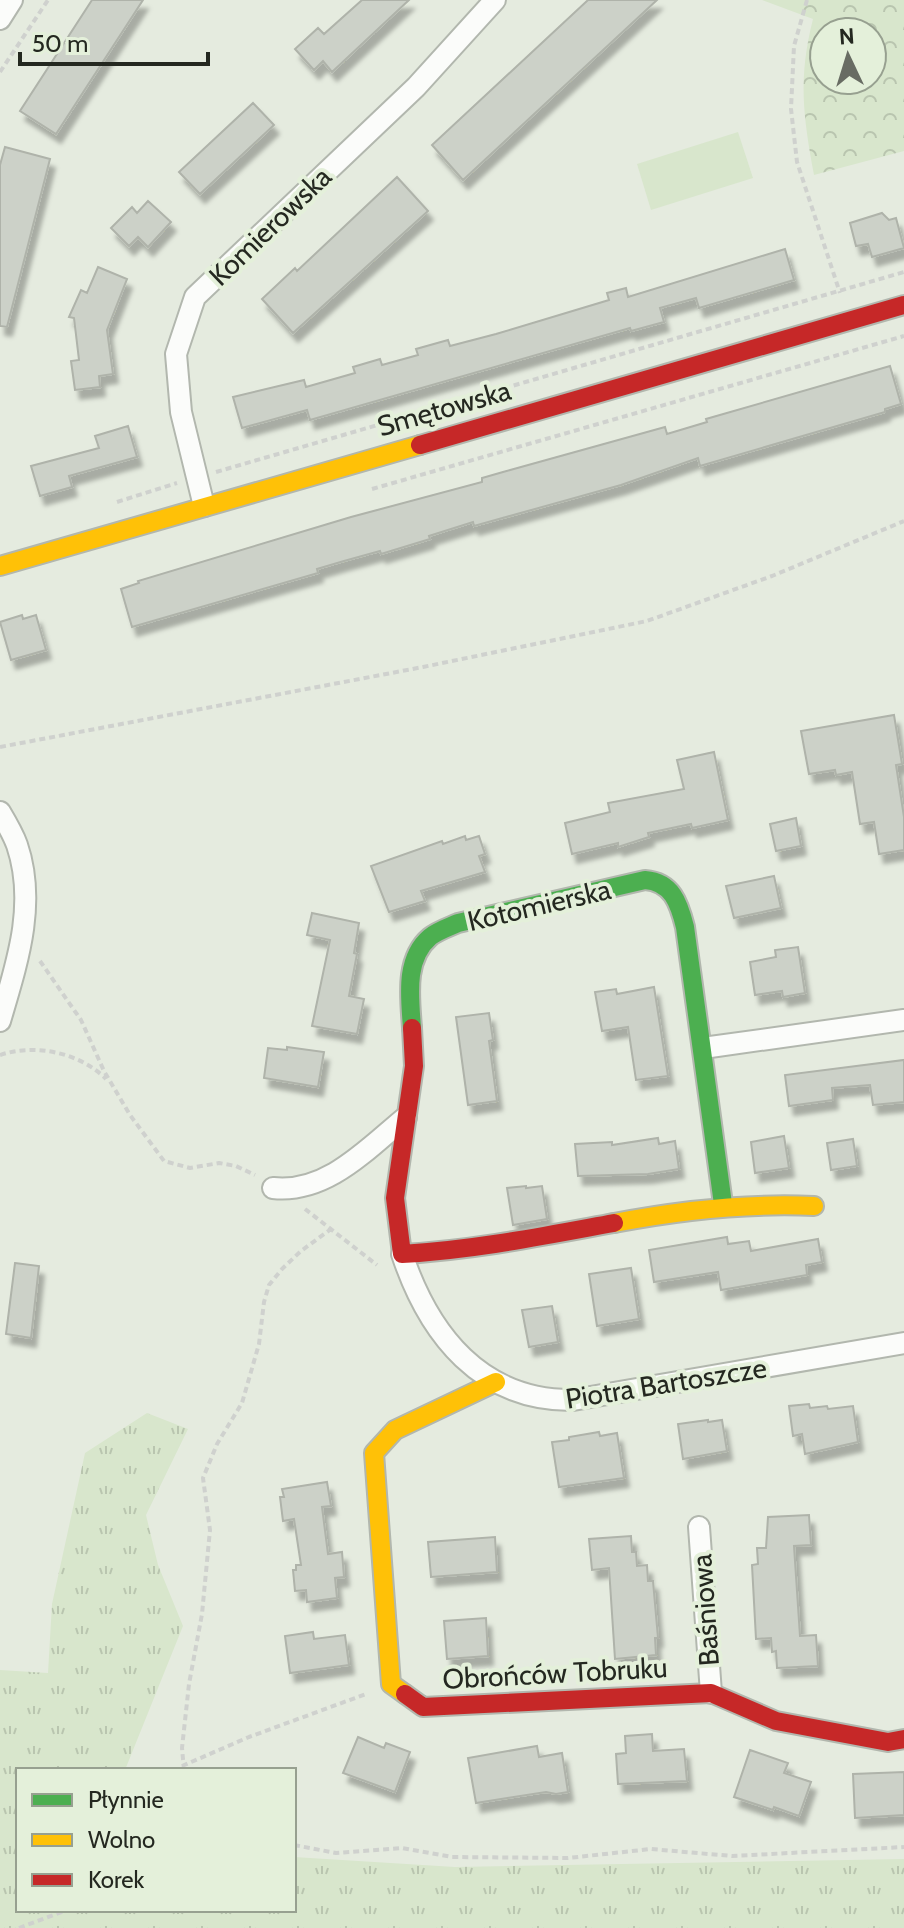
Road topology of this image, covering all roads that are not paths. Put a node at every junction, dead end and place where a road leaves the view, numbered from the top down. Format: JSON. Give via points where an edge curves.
{"nodes":[{"id":1,"x":12,"y":0,"type":"edge"},
{"id":2,"x":495,"y":0,"type":"edge"},
{"id":3,"x":0,"y":19,"type":"edge"},
{"id":4,"x":904,"y":305,"type":"edge"},
{"id":5,"x":204,"y":506,"type":"junction"},
{"id":6,"x":0,"y":566,"type":"edge"},
{"id":7,"x":0,"y":812,"type":"edge"},
{"id":8,"x":904,"y":1020,"type":"edge"},
{"id":9,"x":0,"y":1021,"type":"edge"},
{"id":10,"x":703,"y":1048,"type":"junction"},
{"id":11,"x":406,"y":1117,"type":"junction"},
{"id":12,"x":273,"y":1188,"type":"dead end"},
{"id":13,"x":723,"y":1204,"type":"junction"},
{"id":14,"x":814,"y":1206,"type":"dead end"},
{"id":15,"x":402,"y":1254,"type":"junction"},
{"id":16,"x":904,"y":1343,"type":"edge"},
{"id":17,"x":496,"y":1382,"type":"junction"},
{"id":18,"x":699,"y":1527,"type":"dead end"},
{"id":19,"x":711,"y":1693,"type":"junction"},
{"id":20,"x":904,"y":1739,"type":"edge"}],
"edges":[{"from":1,"to":3,"type":"street"},
{"from":2,"to":5,"type":"street","name":"Komierowska","via":[[416,87],[195,297],[176,354],[181,412]]},
{"from":4,"to":5,"type":"street","name":"Smętowska"},
{"from":5,"to":6,"type":"street","name":"Smętowska"},
{"from":7,"to":9,"type":"street","via":[[17,844],[27,896],[23,935]]},
{"from":8,"to":10,"type":"street"},
{"from":10,"to":11,"type":"street","name":"Kotomierska","via":[[676,899],[662,883],[639,881],[458,923],[430,937],[416,957],[409,986],[414,1066]]},
{"from":10,"to":13,"type":"street","name":"Kotomierska"},
{"from":11,"to":12,"type":"street","via":[[332,1175],[312,1185]]},
{"from":11,"to":15,"type":"street","name":"Kotomierska","via":[[395,1198]]},
{"from":13,"to":14,"type":"street"},
{"from":13,"to":15,"type":"street","via":[[536,1240]]},
{"from":15,"to":17,"type":"street","name":"Piotra Bartoszcze","via":[[414,1289],[445,1340]]},
{"from":16,"to":17,"type":"street","name":"Piotra Bartoszcze","via":[[573,1400],[548,1400]]},
{"from":17,"to":19,"type":"street","name":"Obrońców Tobruku","via":[[395,1430],[374,1453],[391,1684],[423,1707]]},
{"from":18,"to":19,"type":"street","name":"Baśniowa"},
{"from":19,"to":20,"type":"street","name":"Obrońców Tobruku","via":[[776,1721],[888,1742]]}]}
